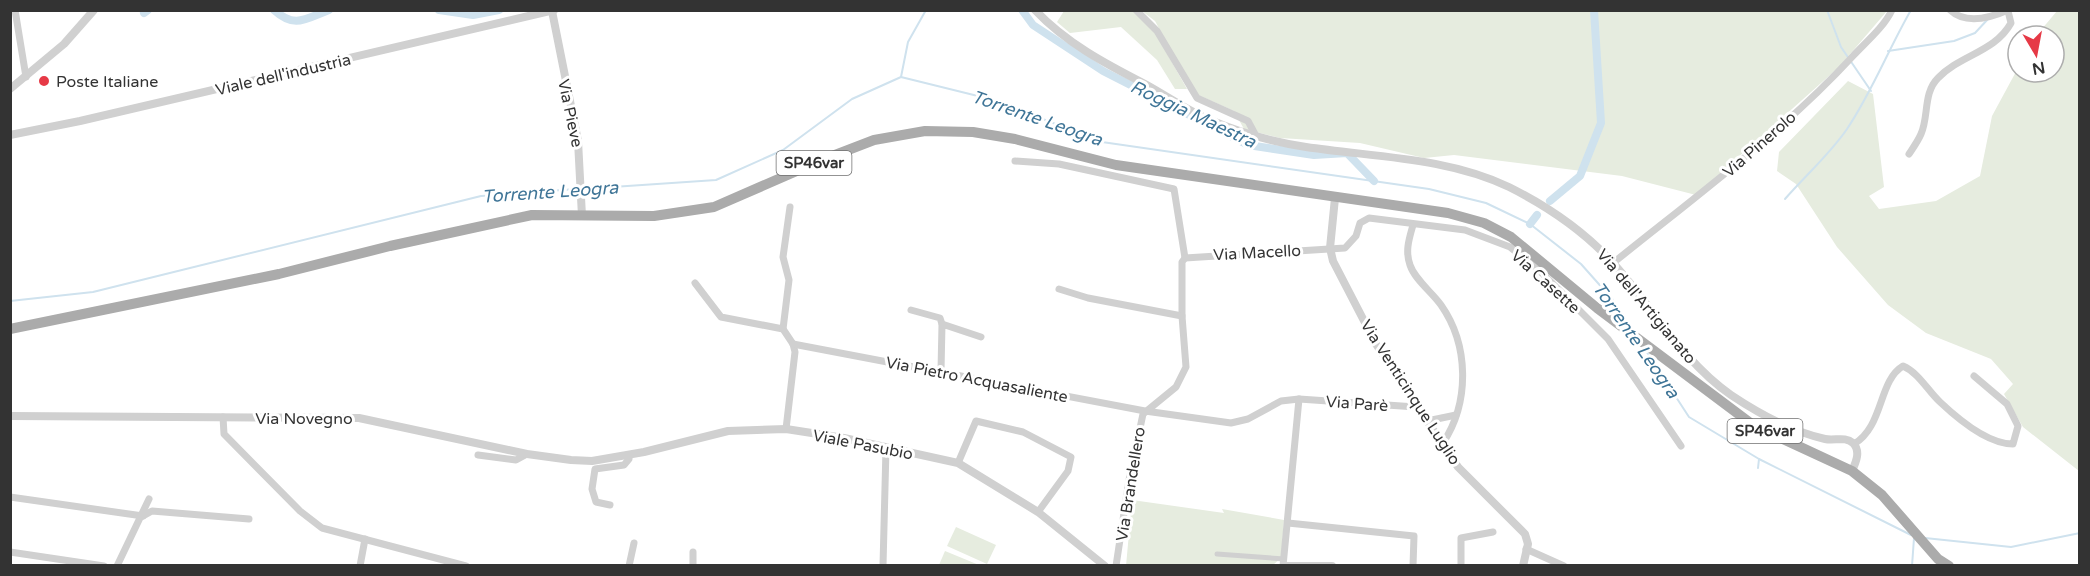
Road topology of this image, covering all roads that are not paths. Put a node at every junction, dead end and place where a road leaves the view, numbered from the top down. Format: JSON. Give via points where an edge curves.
{"nodes":[{"id":1,"x":15,"y":10,"type":"edge"},
{"id":2,"x":94,"y":10,"type":"edge"},
{"id":3,"x":1035,"y":10,"type":"edge"},
{"id":4,"x":1136,"y":10,"type":"edge"},
{"id":5,"x":1892,"y":10,"type":"edge"},
{"id":6,"x":1950,"y":10,"type":"edge"},
{"id":7,"x":553,"y":11,"type":"edge"},
{"id":8,"x":2008,"y":11,"type":"edge"},
{"id":9,"x":26,"y":77,"type":"junction"},
{"id":10,"x":10,"y":89,"type":"edge"},
{"id":11,"x":10,"y":135,"type":"edge"},
{"id":12,"x":1256,"y":136,"type":"junction"},
{"id":13,"x":1909,"y":154,"type":"dead end"},
{"id":14,"x":1015,"y":161,"type":"dead end"},
{"id":15,"x":1335,"y":198,"type":"junction"},
{"id":16,"x":790,"y":207,"type":"dead end"},
{"id":17,"x":582,"y":216,"type":"junction"},
{"id":18,"x":1413,"y":225,"type":"junction"},
{"id":19,"x":1330,"y":248,"type":"junction"},
{"id":20,"x":1185,"y":258,"type":"junction"},
{"id":21,"x":1613,"y":263,"type":"junction"},
{"id":22,"x":695,"y":283,"type":"dead end"},
{"id":23,"x":1059,"y":289,"type":"dead end"},
{"id":24,"x":911,"y":310,"type":"dead end"},
{"id":25,"x":1182,"y":316,"type":"junction"},
{"id":26,"x":942,"y":324,"type":"junction"},
{"id":27,"x":10,"y":329,"type":"edge"},
{"id":28,"x":783,"y":329,"type":"junction"},
{"id":29,"x":981,"y":337,"type":"dead end"},
{"id":30,"x":793,"y":344,"type":"junction"},
{"id":31,"x":940,"y":371,"type":"junction"},
{"id":32,"x":1974,"y":376,"type":"dead end"},
{"id":33,"x":1299,"y":399,"type":"junction"},
{"id":34,"x":1416,"y":407,"type":"junction"},
{"id":35,"x":1145,"y":411,"type":"junction"},
{"id":36,"x":1161,"y":412,"type":"joint"},
{"id":37,"x":1456,"y":415,"type":"junction"},
{"id":38,"x":10,"y":416,"type":"edge"},
{"id":39,"x":223,"y":417,"type":"junction"},
{"id":40,"x":1427,"y":421,"type":"junction"},
{"id":41,"x":786,"y":429,"type":"junction"},
{"id":42,"x":1443,"y":443,"type":"junction"},
{"id":43,"x":1854,"y":444,"type":"junction"},
{"id":44,"x":1681,"y":446,"type":"dead end"},
{"id":45,"x":886,"y":448,"type":"junction"},
{"id":46,"x":527,"y":454,"type":"junction"},
{"id":47,"x":478,"y":455,"type":"dead end"},
{"id":48,"x":629,"y":455,"type":"junction"},
{"id":49,"x":592,"y":460,"type":"joint"},
{"id":50,"x":958,"y":463,"type":"junction"},
{"id":51,"x":1852,"y":471,"type":"junction"},
{"id":52,"x":10,"y":497,"type":"edge"},
{"id":53,"x":149,"y":499,"type":"dead end"},
{"id":54,"x":610,"y":505,"type":"dead end"},
{"id":55,"x":1038,"y":512,"type":"junction"},
{"id":56,"x":143,"y":516,"type":"junction"},
{"id":57,"x":249,"y":519,"type":"dead end"},
{"id":58,"x":1288,"y":523,"type":"junction"},
{"id":59,"x":1493,"y":532,"type":"dead end"},
{"id":60,"x":365,"y":539,"type":"junction"},
{"id":61,"x":634,"y":543,"type":"dead end"},
{"id":62,"x":1526,"y":549,"type":"junction"},
{"id":63,"x":10,"y":552,"type":"edge"},
{"id":64,"x":693,"y":552,"type":"dead end"},
{"id":65,"x":1217,"y":554,"type":"dead end"},
{"id":66,"x":1284,"y":563,"type":"edge"},
{"id":67,"x":104,"y":566,"type":"edge"},
{"id":68,"x":117,"y":566,"type":"edge"},
{"id":69,"x":360,"y":566,"type":"edge"},
{"id":70,"x":466,"y":566,"type":"edge"},
{"id":71,"x":629,"y":566,"type":"edge"},
{"id":72,"x":693,"y":566,"type":"edge"},
{"id":73,"x":883,"y":566,"type":"edge"},
{"id":74,"x":1105,"y":566,"type":"edge"},
{"id":75,"x":1116,"y":566,"type":"edge"},
{"id":76,"x":1332,"y":566,"type":"edge"},
{"id":77,"x":1413,"y":566,"type":"edge"},
{"id":78,"x":1461,"y":566,"type":"edge"},
{"id":79,"x":1523,"y":566,"type":"edge"},
{"id":80,"x":1564,"y":566,"type":"edge"},
{"id":81,"x":1949,"y":566,"type":"edge"}],
"edges":[{"from":1,"to":9,"type":"street"},
{"from":2,"to":9,"type":"street","via":[[64,44]]},
{"from":3,"to":12,"type":"street","name":"Via dell'Artigianato","via":[[1049,25],[1097,59],[1209,120]]},
{"from":4,"to":12,"type":"street","via":[[1157,31],[1197,98],[1248,121]]},
{"from":5,"to":21,"type":"street","name":"Via Pinerolo","via":[[1850,59],[1793,114],[1676,216]]},
{"from":6,"to":8,"type":"street","via":[[1960,18],[1984,18]]},
{"from":7,"to":11,"type":"street","name":"Viale dell'industria"},
{"from":7,"to":17,"type":"street","name":"Via Pieve","via":[[580,162]]},
{"from":8,"to":13,"type":"street","via":[[2011,23],[2004,34],[1938,78],[1929,91],[1921,134]]},
{"from":9,"to":10,"type":"street"},
{"from":12,"to":21,"type":"street","name":"Via dell'Artigianato","via":[[1304,147],[1430,163],[1507,187],[1565,221]]},
{"from":14,"to":20,"type":"street","name":"Via Brandellero","via":[[1059,164],[1174,189]]},
{"from":15,"to":17,"type":"main road","number":"SP46var","via":[[1116,165],[973,132],[925,131],[874,140],[714,207],[654,216]]},
{"from":15,"to":19,"type":"street","name":"Via Venticinque Luglio"},
{"from":15,"to":51,"type":"main road","number":"SP46var","via":[[1448,213],[1484,223],[1511,237],[1597,308],[1753,425]]},
{"from":16,"to":28,"type":"street","via":[[783,257],[789,280]]},
{"from":17,"to":27,"type":"main road","number":"SP46var","via":[[522,217],[279,274]]},
{"from":18,"to":19,"type":"street","name":"Via Casette","via":[[1370,218],[1360,223],[1352,244]]},
{"from":18,"to":37,"type":"street","via":[[1407,249],[1410,267],[1452,320],[1463,360],[1463,386]]},
{"from":18,"to":44,"type":"street","name":"Via Casette","via":[[1484,235],[1509,247],[1543,274],[1608,339]]},
{"from":19,"to":20,"type":"street","name":"Via Macello"},
{"from":19,"to":34,"type":"street","name":"Via Venticinque Luglio","via":[[1376,344]]},
{"from":20,"to":25,"type":"street","name":"Via Brandellero"},
{"from":21,"to":43,"type":"street","name":"Via dell'Artigianato","via":[[1692,360],[1731,395],[1810,435],[1845,439]]},
{"from":22,"to":28,"type":"street","via":[[721,317]]},
{"from":23,"to":25,"type":"street"},
{"from":24,"to":26,"type":"street","via":[[940,318]]},
{"from":25,"to":35,"type":"street","name":"Via Brandellero","via":[[1184,374],[1176,387]]},
{"from":26,"to":29,"type":"street"},
{"from":26,"to":31,"type":"street"},
{"from":28,"to":30,"type":"street"},
{"from":30,"to":31,"type":"street","name":"Via Pietro Acquasaliente"},
{"from":30,"to":41,"type":"street"},
{"from":31,"to":35,"type":"street","name":"Via Pietro Acquasaliente"},
{"from":32,"to":43,"type":"street","via":[[2007,404],[2018,426],[2013,444],[1999,444],[1977,430],[1941,403],[1904,366],[1894,372],[1877,418],[1864,439]]},
{"from":33,"to":34,"type":"street","name":"Via Parè"},
{"from":33,"to":36,"type":"street","name":"Via Parè","via":[[1281,401],[1248,419],[1231,423]]},
{"from":33,"to":58,"type":"street"},
{"from":34,"to":40,"type":"street","name":"Via Venticinque Luglio"},
{"from":35,"to":36,"type":"street","name":"Via Pietro Acquasaliente"},
{"from":35,"to":75,"type":"street","name":"Via Brandellero","via":[[1129,480]]},
{"from":37,"to":40,"type":"street"},
{"from":37,"to":42,"type":"street"},
{"from":38,"to":39,"type":"street","name":"Via Novegno"},
{"from":39,"to":46,"type":"street","name":"Via Novegno","via":[[359,418]]},
{"from":39,"to":60,"type":"street","via":[[224,434],[300,511],[322,528]]},
{"from":40,"to":42,"type":"street","name":"Via Venticinque Luglio"},
{"from":41,"to":45,"type":"street","name":"Viale Pasubio"},
{"from":41,"to":48,"type":"street","name":"Viale Pasubio","via":[[728,431]]},
{"from":42,"to":62,"type":"street","name":"Via Venticinque Luglio","via":[[1458,467],[1525,534]]},
{"from":43,"to":51,"type":"street","via":[[1858,453]]},
{"from":45,"to":50,"type":"street","name":"Viale Pasubio"},
{"from":45,"to":73,"type":"street"},
{"from":46,"to":47,"type":"street","via":[[516,460]]},
{"from":46,"to":49,"type":"street","name":"Via Novegno"},
{"from":48,"to":49,"type":"street","name":"Viale Pasubio"},
{"from":48,"to":54,"type":"street","via":[[624,465],[595,469],[592,489],[596,502]]},
{"from":50,"to":55,"type":"street","name":"Viale Pasubio"},
{"from":50,"to":55,"type":"street","via":[[976,421],[1023,432],[1071,458],[1068,471]]},
{"from":51,"to":81,"type":"main road","number":"SP46var","via":[[1874,487],[1938,559]]},
{"from":52,"to":56,"type":"street"},
{"from":53,"to":56,"type":"street"},
{"from":55,"to":74,"type":"street","name":"Viale Pasubio"},
{"from":56,"to":57,"type":"street","via":[[152,511]]},
{"from":56,"to":68,"type":"street"},
{"from":58,"to":66,"type":"street"},
{"from":58,"to":77,"type":"street","via":[[1414,536]]},
{"from":59,"to":78,"type":"street","via":[[1461,538]]},
{"from":60,"to":69,"type":"street"},
{"from":60,"to":70,"type":"street"},
{"from":61,"to":71,"type":"street"},
{"from":62,"to":79,"type":"street"},
{"from":62,"to":80,"type":"street"},
{"from":63,"to":67,"type":"street"},
{"from":64,"to":72,"type":"street"},
{"from":65,"to":66,"type":"street"},
{"from":66,"to":76,"type":"street"}]}
